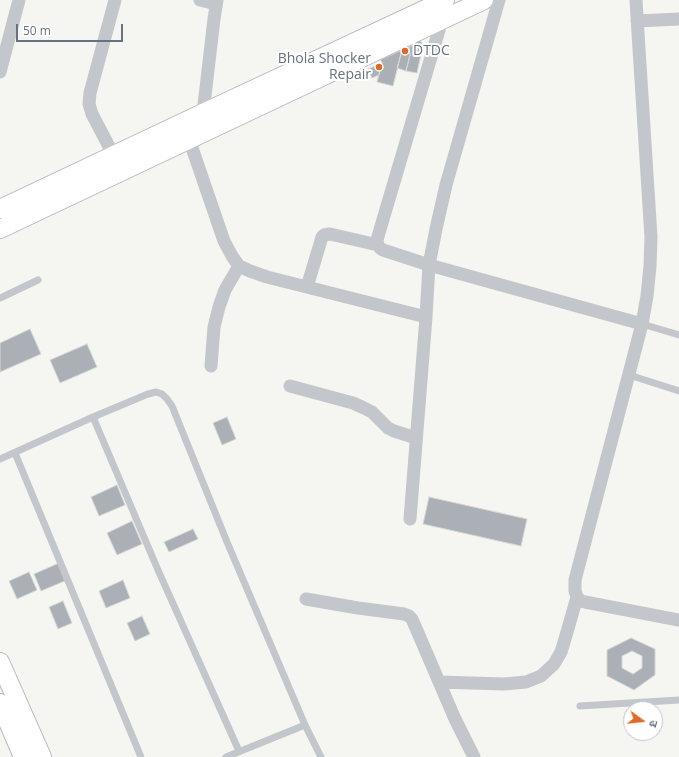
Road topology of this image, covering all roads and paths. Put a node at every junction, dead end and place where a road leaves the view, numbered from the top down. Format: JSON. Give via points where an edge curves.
{"nodes":[{"id":1,"x":19,"y":0,"type":"edge"},
{"id":2,"x":115,"y":0,"type":"edge"},
{"id":3,"x":200,"y":0,"type":"edge"},
{"id":4,"x":446,"y":0,"type":"edge"},
{"id":5,"x":484,"y":0,"type":"edge"},
{"id":6,"x":499,"y":0,"type":"edge"},
{"id":7,"x":636,"y":0,"type":"edge"},
{"id":8,"x":217,"y":2,"type":"edge"},
{"id":9,"x":679,"y":19,"type":"edge"},
{"id":10,"x":442,"y":20,"type":"junction"},
{"id":11,"x":637,"y":21,"type":"junction"},
{"id":12,"x":385,"y":38,"type":"junction"},
{"id":13,"x":0,"y":72,"type":"edge"},
{"id":14,"x":203,"y":113,"type":"junction"},
{"id":15,"x":208,"y":130,"type":"junction"},
{"id":16,"x":189,"y":139,"type":"junction"},
{"id":17,"x":114,"y":156,"type":"junction"},
{"id":18,"x":0,"y":209,"type":"edge"},
{"id":19,"x":0,"y":229,"type":"edge"},
{"id":20,"x":378,"y":245,"type":"junction"},
{"id":21,"x":429,"y":265,"type":"junction"},
{"id":22,"x":239,"y":266,"type":"junction"},
{"id":23,"x":38,"y":280,"type":"dead end"},
{"id":24,"x":307,"y":287,"type":"junction"},
{"id":25,"x":0,"y":298,"type":"edge"},
{"id":26,"x":426,"y":317,"type":"junction"},
{"id":27,"x":642,"y":324,"type":"junction"},
{"id":28,"x":679,"y":335,"type":"edge"},
{"id":29,"x":211,"y":366,"type":"dead end"},
{"id":30,"x":629,"y":375,"type":"junction"},
{"id":31,"x":290,"y":386,"type":"dead end"},
{"id":32,"x":679,"y":391,"type":"edge"},
{"id":33,"x":93,"y":417,"type":"junction"},
{"id":34,"x":416,"y":438,"type":"junction"},
{"id":35,"x":15,"y":453,"type":"junction"},
{"id":36,"x":0,"y":459,"type":"edge"},
{"id":37,"x":410,"y":519,"type":"dead end"},
{"id":38,"x":577,"y":597,"type":"junction"},
{"id":39,"x":306,"y":599,"type":"dead end"},
{"id":40,"x":679,"y":620,"type":"edge"},
{"id":41,"x":0,"y":662,"type":"edge"},
{"id":42,"x":439,"y":682,"type":"junction"},
{"id":43,"x":679,"y":700,"type":"edge"},
{"id":44,"x":0,"y":703,"type":"edge"},
{"id":45,"x":580,"y":706,"type":"dead end"},
{"id":46,"x":305,"y":725,"type":"junction"},
{"id":47,"x":239,"y":751,"type":"junction"},
{"id":48,"x":23,"y":757,"type":"edge"},
{"id":49,"x":42,"y":757,"type":"edge"},
{"id":50,"x":141,"y":757,"type":"edge"},
{"id":51,"x":226,"y":757,"type":"edge"},
{"id":52,"x":321,"y":757,"type":"edge"},
{"id":53,"x":474,"y":757,"type":"edge"}],
"edges":[{"from":1,"to":13,"type":"street"},
{"from":2,"to":17,"type":"street","via":[[89,104]]},
{"from":3,"to":8,"type":"street"},
{"from":4,"to":12,"type":"main road"},
{"from":5,"to":10,"type":"main road"},
{"from":6,"to":21,"type":"street","via":[[446,185]]},
{"from":7,"to":11,"type":"street"},
{"from":8,"to":14,"type":"street"},
{"from":9,"to":11,"type":"street"},
{"from":10,"to":12,"type":"main road"},
{"from":10,"to":20,"type":"street","via":[[377,240]]},
{"from":11,"to":27,"type":"street","via":[[651,237],[647,296]]},
{"from":12,"to":14,"type":"main road"},
{"from":12,"to":15,"type":"main road"},
{"from":14,"to":15,"type":"street"},
{"from":14,"to":17,"type":"main road"},
{"from":15,"to":16,"type":"main road"},
{"from":16,"to":19,"type":"main road"},
{"from":16,"to":22,"type":"street","via":[[224,241]]},
{"from":17,"to":18,"type":"main road"},
{"from":20,"to":21,"type":"street","via":[[383,250]]},
{"from":20,"to":24,"type":"street","via":[[330,234],[324,235]]},
{"from":21,"to":26,"type":"street"},
{"from":21,"to":27,"type":"street"},
{"from":22,"to":24,"type":"street","via":[[250,272]]},
{"from":22,"to":29,"type":"street","via":[[225,290],[219,307],[214,327]]},
{"from":23,"to":25,"type":"lane"},
{"from":24,"to":26,"type":"street"},
{"from":26,"to":34,"type":"street"},
{"from":27,"to":28,"type":"lane"},
{"from":27,"to":30,"type":"street"},
{"from":30,"to":32,"type":"lane"},
{"from":30,"to":38,"type":"street","via":[[576,580]]},
{"from":31,"to":34,"type":"street","via":[[353,403],[372,412],[388,428]]},
{"from":33,"to":35,"type":"lane"},
{"from":33,"to":46,"type":"lane","via":[[156,392],[162,394],[170,403]]},
{"from":33,"to":47,"type":"lane"},
{"from":34,"to":37,"type":"street"},
{"from":35,"to":36,"type":"lane"},
{"from":35,"to":50,"type":"lane"},
{"from":38,"to":40,"type":"street","via":[[585,602]]},
{"from":38,"to":42,"type":"street","via":[[561,652],[554,664],[541,676],[526,682],[504,684]]},
{"from":39,"to":42,"type":"street","via":[[409,616]]},
{"from":41,"to":49,"type":"main road"},
{"from":42,"to":53,"type":"street"},
{"from":43,"to":45,"type":"lane"},
{"from":44,"to":48,"type":"main road","via":[[7,726]]},
{"from":46,"to":47,"type":"lane"},
{"from":46,"to":52,"type":"lane"},
{"from":47,"to":51,"type":"lane"}]}
